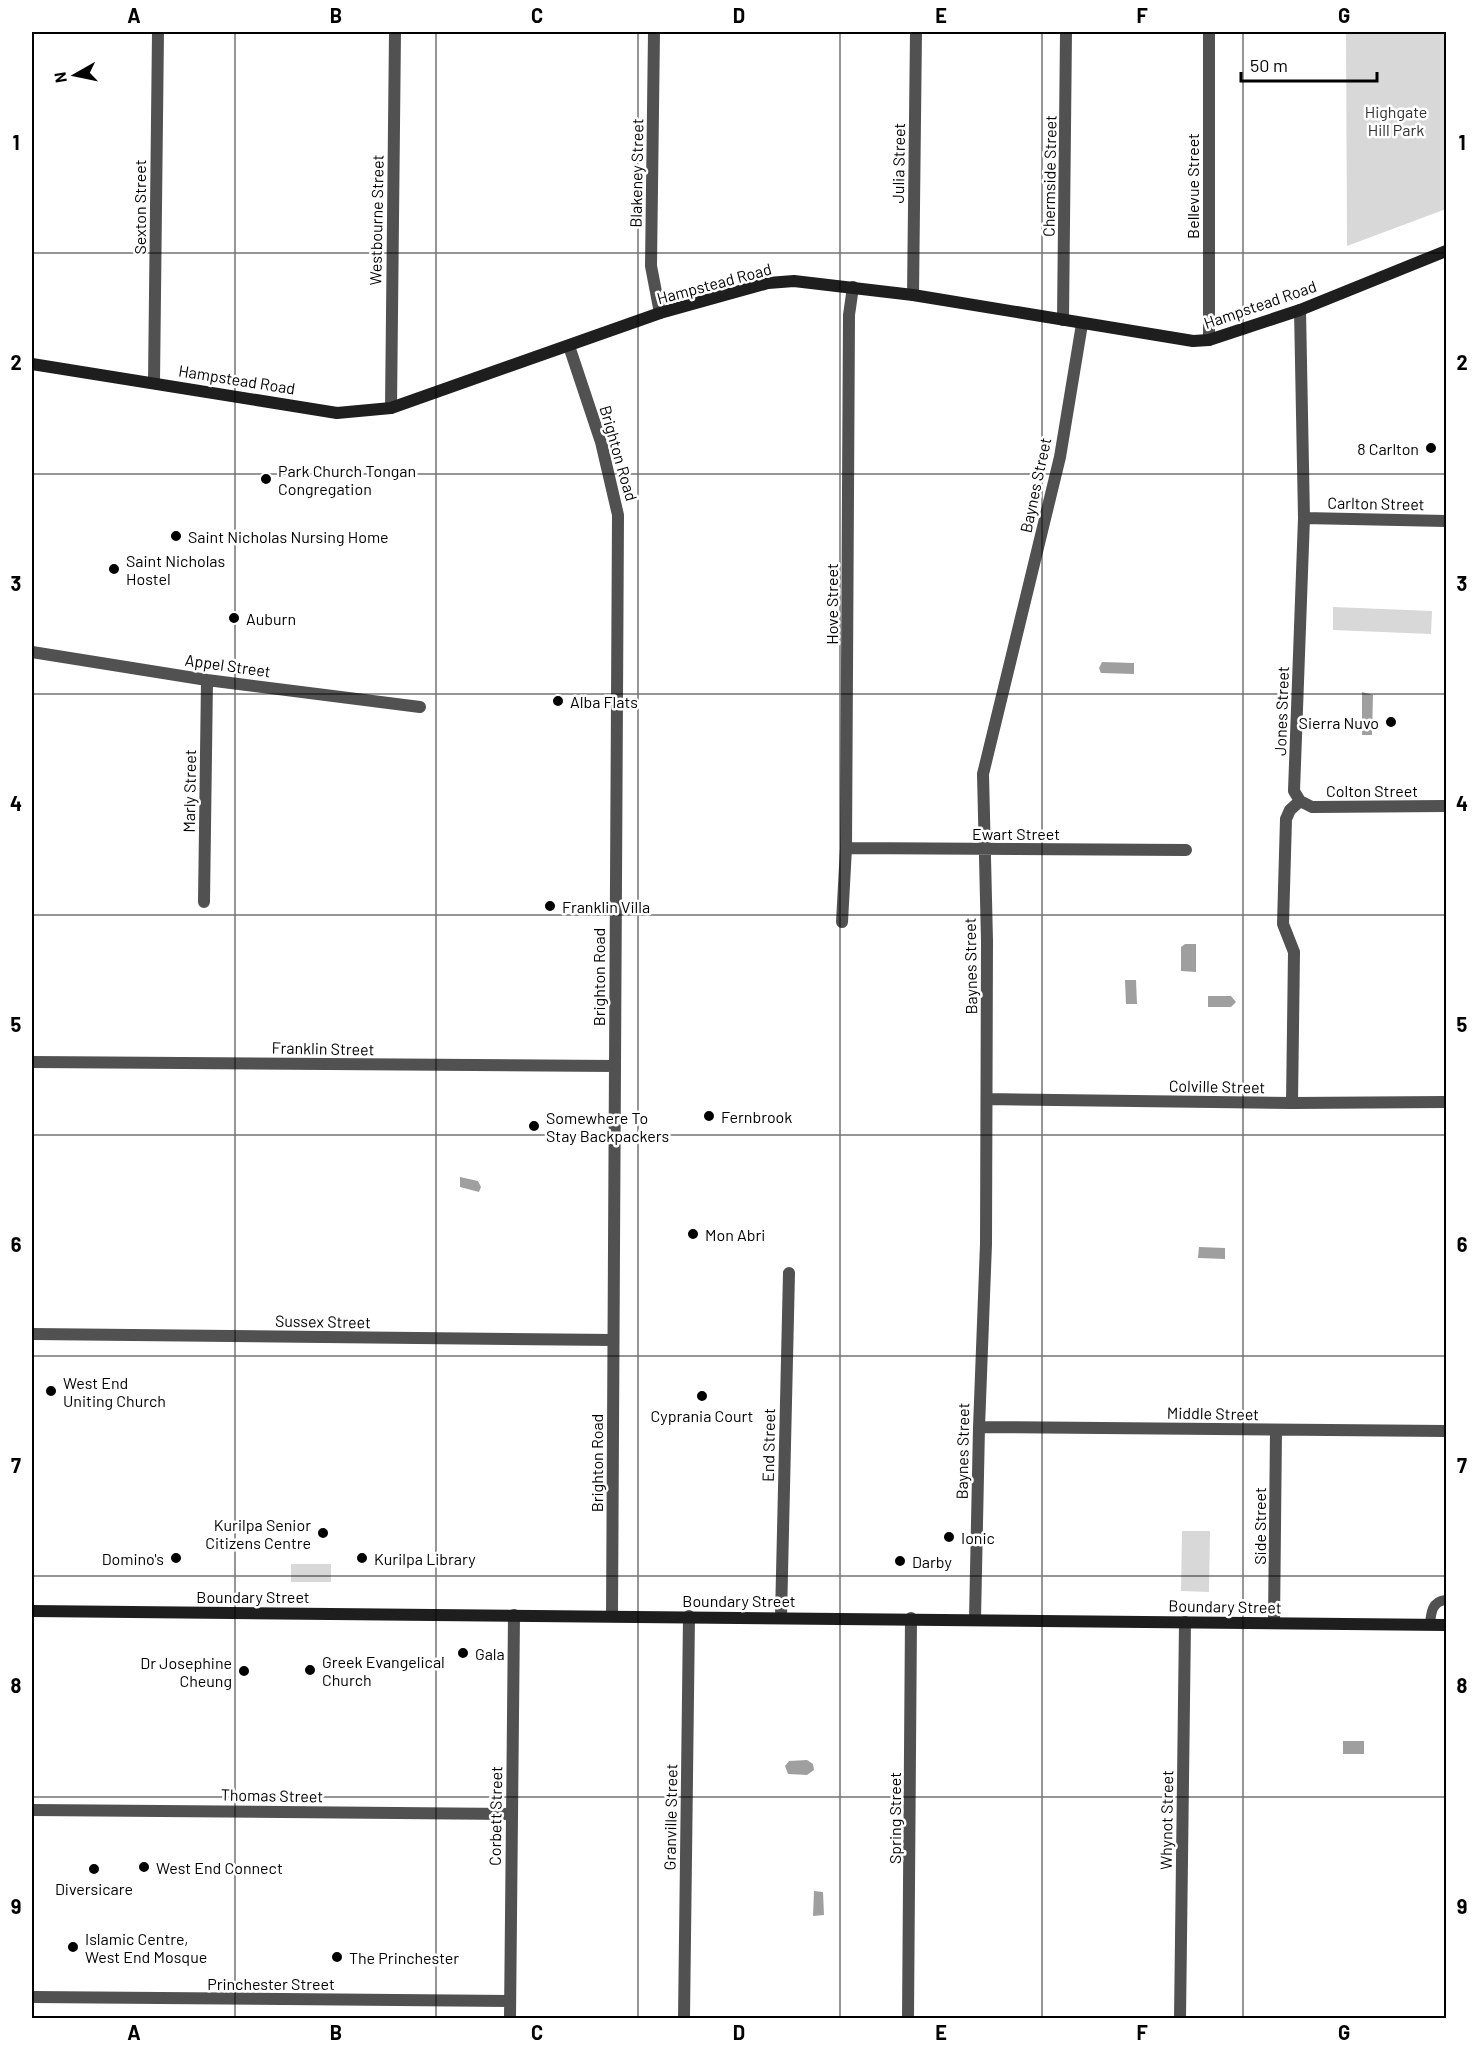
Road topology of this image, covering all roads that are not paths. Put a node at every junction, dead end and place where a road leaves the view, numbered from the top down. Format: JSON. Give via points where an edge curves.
{"nodes":[{"id":1,"x":158,"y":32,"type":"edge"},
{"id":2,"x":395,"y":32,"type":"edge"},
{"id":3,"x":654,"y":32,"type":"edge"},
{"id":4,"x":916,"y":32,"type":"edge"},
{"id":5,"x":1066,"y":32,"type":"edge"},
{"id":6,"x":1209,"y":32,"type":"edge"},
{"id":7,"x":1444,"y":249,"type":"edge"},
{"id":8,"x":853,"y":287,"type":"junction"},
{"id":9,"x":913,"y":295,"type":"junction"},
{"id":10,"x":1300,"y":310,"type":"junction"},
{"id":11,"x":660,"y":313,"type":"junction"},
{"id":12,"x":1063,"y":320,"type":"junction"},
{"id":13,"x":1082,"y":324,"type":"junction"},
{"id":14,"x":1209,"y":340,"type":"junction"},
{"id":15,"x":569,"y":346,"type":"junction"},
{"id":16,"x":32,"y":364,"type":"edge"},
{"id":17,"x":154,"y":382,"type":"junction"},
{"id":18,"x":391,"y":408,"type":"junction"},
{"id":19,"x":1304,"y":518,"type":"junction"},
{"id":20,"x":1446,"y":521,"type":"edge"},
{"id":21,"x":32,"y":652,"type":"edge"},
{"id":22,"x":207,"y":680,"type":"junction"},
{"id":23,"x":420,"y":707,"type":"dead end"},
{"id":24,"x":1300,"y":801,"type":"junction"},
{"id":25,"x":1446,"y":806,"type":"edge"},
{"id":26,"x":846,"y":848,"type":"junction"},
{"id":27,"x":984,"y":849,"type":"junction"},
{"id":28,"x":1186,"y":850,"type":"dead end"},
{"id":29,"x":204,"y":902,"type":"dead end"},
{"id":30,"x":842,"y":922,"type":"dead end"},
{"id":31,"x":32,"y":1062,"type":"edge"},
{"id":32,"x":615,"y":1066,"type":"junction"},
{"id":33,"x":987,"y":1099,"type":"junction"},
{"id":34,"x":1446,"y":1102,"type":"edge"},
{"id":35,"x":1293,"y":1103,"type":"junction"},
{"id":36,"x":789,"y":1274,"type":"dead end"},
{"id":37,"x":32,"y":1334,"type":"edge"},
{"id":38,"x":614,"y":1340,"type":"junction"},
{"id":39,"x":979,"y":1427,"type":"junction"},
{"id":40,"x":1276,"y":1430,"type":"junction"},
{"id":41,"x":1446,"y":1431,"type":"edge"},
{"id":42,"x":1446,"y":1600,"type":"edge"},
{"id":43,"x":32,"y":1611,"type":"edge"},
{"id":44,"x":514,"y":1615,"type":"junction"},
{"id":45,"x":612,"y":1616,"type":"junction"},
{"id":46,"x":689,"y":1616,"type":"junction"},
{"id":47,"x":781,"y":1617,"type":"junction"},
{"id":48,"x":911,"y":1618,"type":"junction"},
{"id":49,"x":975,"y":1619,"type":"junction"},
{"id":50,"x":1185,"y":1622,"type":"junction"},
{"id":51,"x":1274,"y":1623,"type":"junction"},
{"id":52,"x":1430,"y":1624,"type":"junction"},
{"id":53,"x":1446,"y":1625,"type":"edge"},
{"id":54,"x":32,"y":1810,"type":"edge"},
{"id":55,"x":512,"y":1814,"type":"junction"},
{"id":56,"x":32,"y":1997,"type":"edge"},
{"id":57,"x":510,"y":2001,"type":"junction"},
{"id":58,"x":510,"y":2019,"type":"edge"},
{"id":59,"x":684,"y":2019,"type":"edge"},
{"id":60,"x":908,"y":2019,"type":"edge"},
{"id":61,"x":1180,"y":2019,"type":"edge"}],
"edges":[{"from":1,"to":17,"type":"street","name":"Sexton Street"},
{"from":2,"to":18,"type":"street","name":"Westbourne Street"},
{"from":3,"to":11,"type":"street","name":"Blakeney Street","via":[[651,266]]},
{"from":4,"to":9,"type":"street","name":"Julia Street"},
{"from":5,"to":12,"type":"street","name":"Chermside Street"},
{"from":6,"to":14,"type":"street","name":"Bellevue Street"},
{"from":7,"to":10,"type":"street","name":"Hampstead Road"},
{"from":8,"to":9,"type":"street","name":"Hampstead Road"},
{"from":8,"to":11,"type":"street","name":"Hampstead Road","via":[[794,280],[768,283]]},
{"from":8,"to":26,"type":"street","name":"Hove Street","via":[[849,315]]},
{"from":9,"to":12,"type":"street","name":"Hampstead Road"},
{"from":10,"to":14,"type":"street","name":"Hampstead Road"},
{"from":10,"to":19,"type":"street","name":"Jones Street"},
{"from":11,"to":15,"type":"street","name":"Hampstead Road"},
{"from":12,"to":13,"type":"street","name":"Hampstead Road"},
{"from":13,"to":14,"type":"street","name":"Hampstead Road"},
{"from":13,"to":27,"type":"street","name":"Baynes Street","via":[[1059,462],[984,769]]},
{"from":15,"to":18,"type":"street","name":"Hampstead Road"},
{"from":15,"to":32,"type":"street","name":"Brighton Road","via":[[601,442],[618,515]]},
{"from":16,"to":17,"type":"street","name":"Hampstead Road"},
{"from":17,"to":18,"type":"street","name":"Hampstead Road","via":[[337,413]]},
{"from":19,"to":20,"type":"street","name":"Carlton Street"},
{"from":19,"to":24,"type":"street","name":"Jones Street","via":[[1294,791]]},
{"from":21,"to":22,"type":"street","name":"Appel Street"},
{"from":22,"to":23,"type":"street","name":"Appel Street"},
{"from":22,"to":29,"type":"street","name":"Marly Street"},
{"from":24,"to":25,"type":"street","name":"Colton Street","via":[[1312,807]]},
{"from":24,"to":35,"type":"street","via":[[1286,819],[1283,924],[1294,952]]},
{"from":26,"to":27,"type":"street","name":"Ewart Street"},
{"from":26,"to":30,"type":"street","name":"Hove Street"},
{"from":27,"to":28,"type":"street","name":"Ewart Street"},
{"from":27,"to":33,"type":"street","name":"Baynes Street"},
{"from":31,"to":32,"type":"street","name":"Franklin Street"},
{"from":32,"to":38,"type":"street","name":"Brighton Road"},
{"from":33,"to":35,"type":"street","name":"Colville Street"},
{"from":33,"to":39,"type":"street","name":"Baynes Street"},
{"from":34,"to":35,"type":"street","name":"Colville Street"},
{"from":36,"to":47,"type":"street","name":"End Street"},
{"from":37,"to":38,"type":"street","name":"Sussex Street"},
{"from":38,"to":45,"type":"street","name":"Brighton Road"},
{"from":39,"to":40,"type":"street","name":"Middle Street"},
{"from":39,"to":49,"type":"street","name":"Baynes Street"},
{"from":40,"to":41,"type":"street","name":"Middle Street"},
{"from":40,"to":51,"type":"street","name":"Side Street"},
{"from":42,"to":52,"type":"lane","via":[[1433,1607]]},
{"from":43,"to":44,"type":"street","name":"Boundary Street"},
{"from":44,"to":45,"type":"street","name":"Boundary Street"},
{"from":44,"to":55,"type":"street","name":"Corbett Street"},
{"from":45,"to":46,"type":"street","name":"Boundary Street"},
{"from":46,"to":47,"type":"street","name":"Boundary Street"},
{"from":46,"to":59,"type":"street","name":"Granville Street"},
{"from":47,"to":48,"type":"street","name":"Boundary Street"},
{"from":48,"to":49,"type":"street","name":"Boundary Street"},
{"from":48,"to":60,"type":"street","name":"Spring Street"},
{"from":49,"to":50,"type":"street","name":"Boundary Street"},
{"from":50,"to":51,"type":"street","name":"Boundary Street"},
{"from":50,"to":61,"type":"street","name":"Whynot Street"},
{"from":51,"to":52,"type":"street","name":"Boundary Street"},
{"from":52,"to":53,"type":"street","name":"Boundary Street"},
{"from":54,"to":55,"type":"street","name":"Thomas Street"},
{"from":55,"to":57,"type":"street","name":"Corbett Street"},
{"from":56,"to":57,"type":"street","name":"Princhester Street"},
{"from":57,"to":58,"type":"street","name":"Corbett Street"}]}
